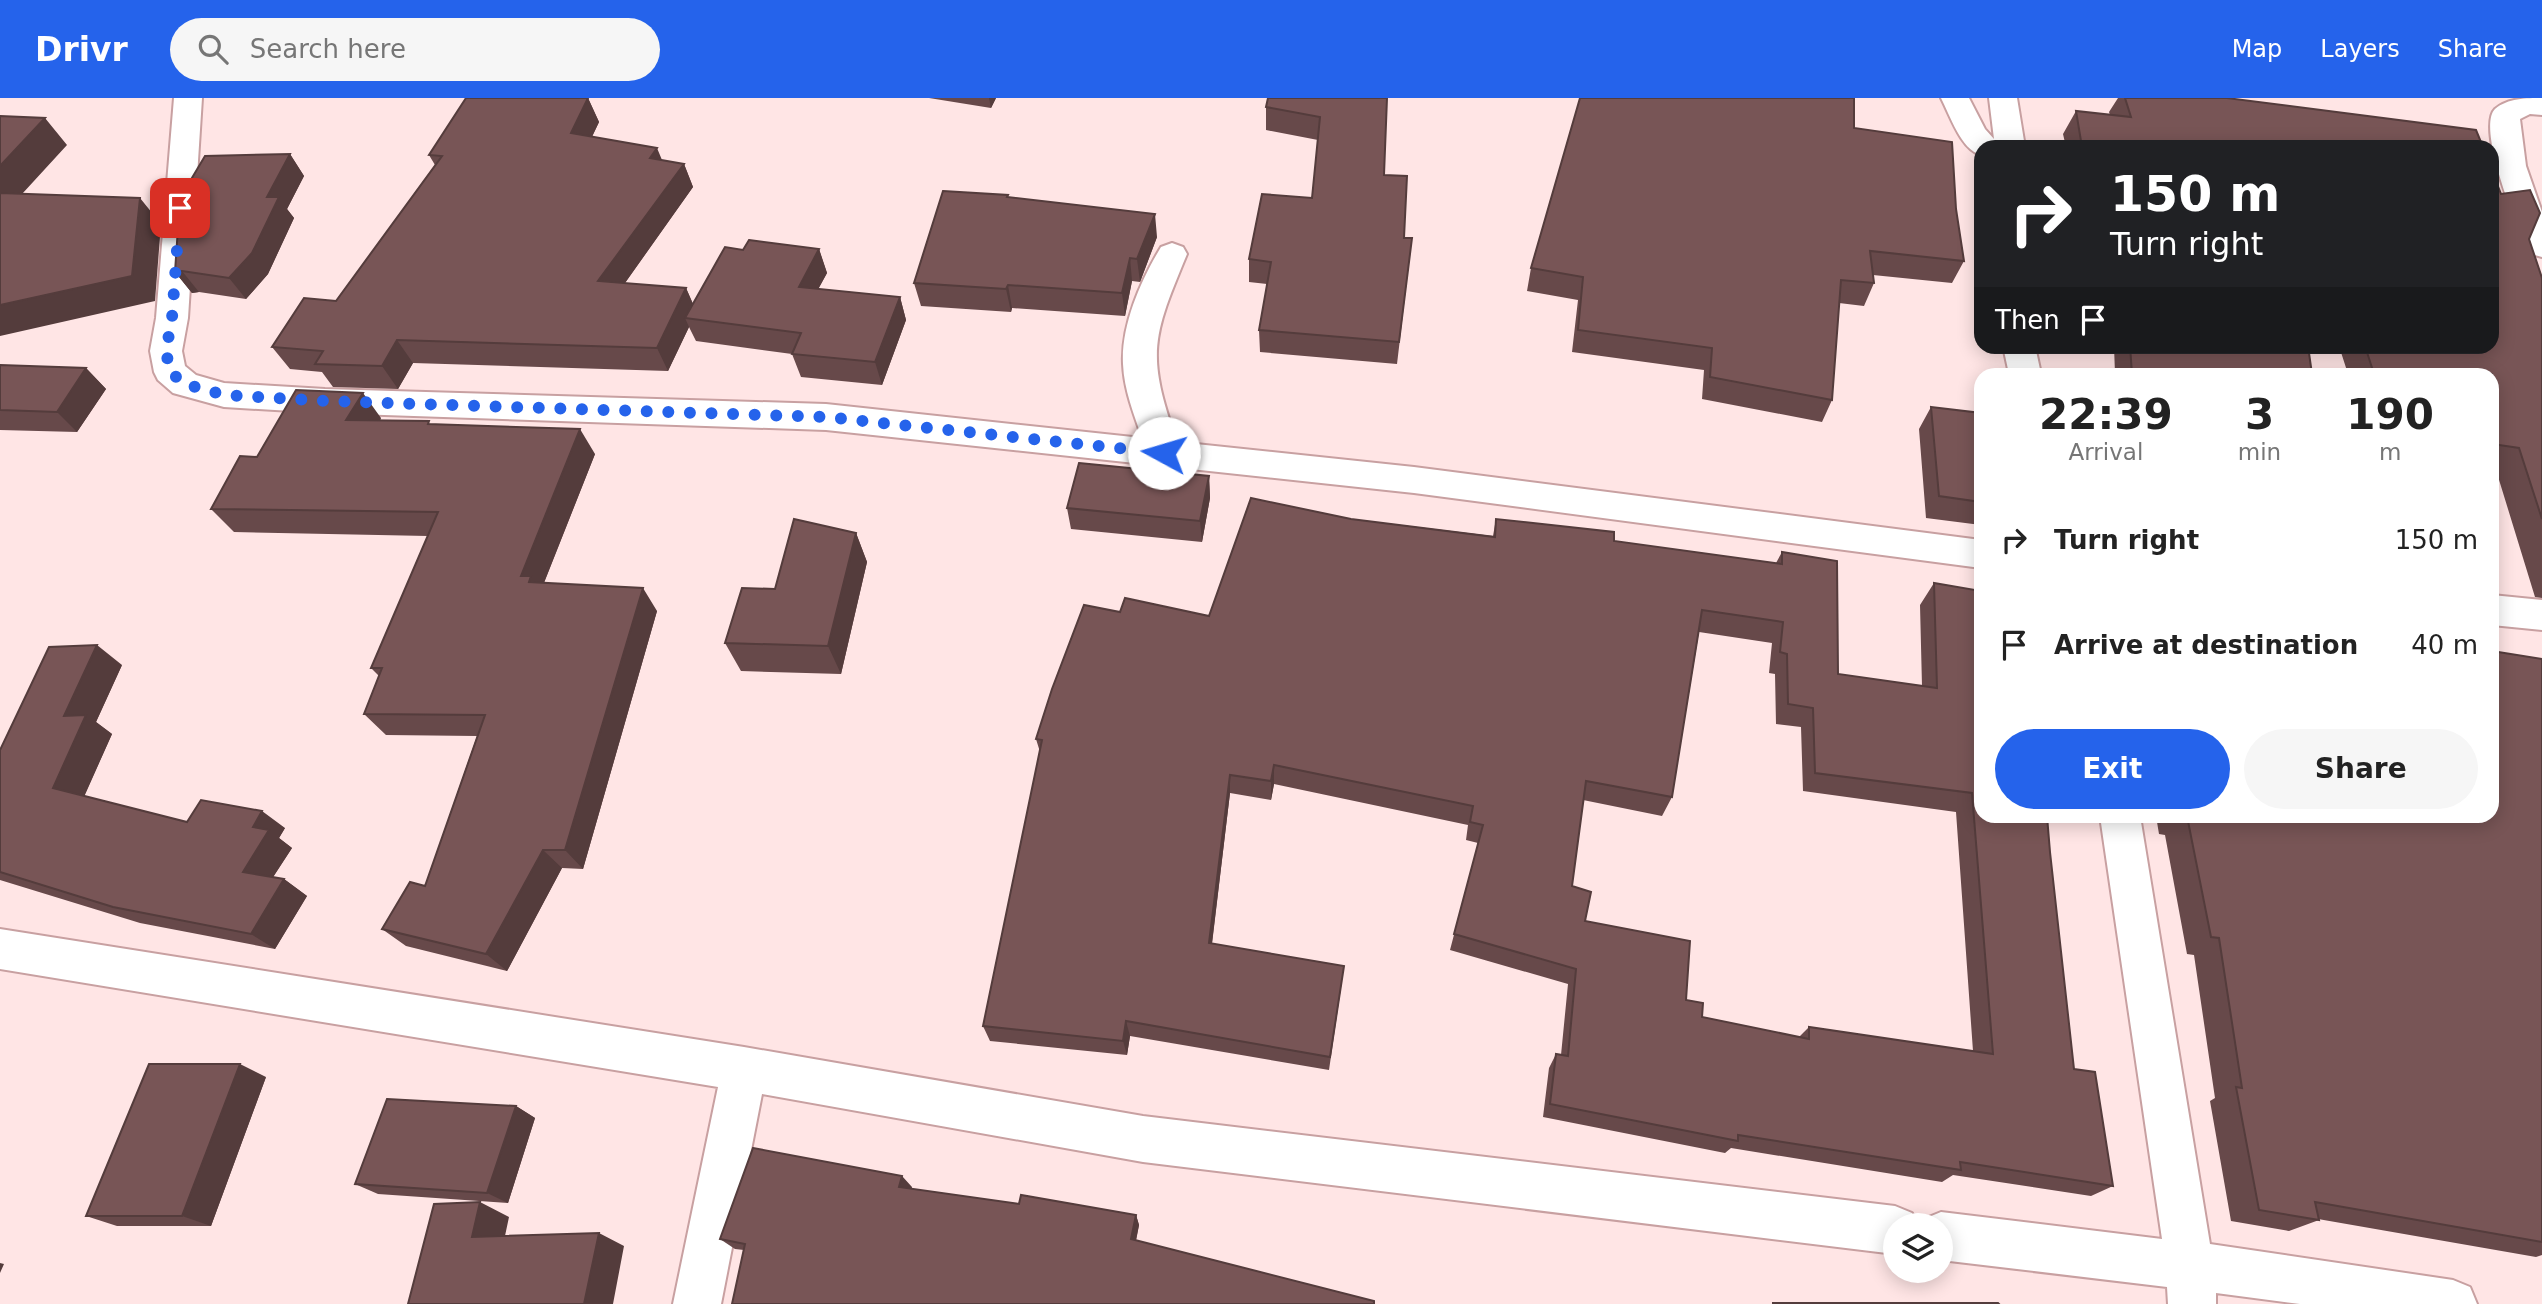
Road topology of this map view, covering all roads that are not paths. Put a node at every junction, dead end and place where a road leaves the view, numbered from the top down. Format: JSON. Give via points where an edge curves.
{"nodes":[{"id":1,"x":188,"y":98,"type":"edge"},
{"id":2,"x":1955,"y":98,"type":"edge"},
{"id":3,"x":2003,"y":98,"type":"edge"},
{"id":4,"x":2498,"y":106,"type":"edge"},
{"id":5,"x":2542,"y":106,"type":"edge"},
{"id":6,"x":1979,"y":140,"type":"edge"},
{"id":7,"x":2009,"y":140,"type":"edge"},
{"id":8,"x":2542,"y":247,"type":"edge"},
{"id":9,"x":1172,"y":254,"type":"dead end"},
{"id":10,"x":1164,"y":453,"type":"junction"},
{"id":11,"x":1974,"y":553,"type":"edge"},
{"id":12,"x":2499,"y":611,"type":"edge"},
{"id":13,"x":2542,"y":615,"type":"edge"},
{"id":14,"x":2121,"y":823,"type":"edge"},
{"id":15,"x":0,"y":949,"type":"edge"},
{"id":16,"x":744,"y":1069,"type":"junction"},
{"id":17,"x":1883,"y":1229,"type":"edge"},
{"id":18,"x":1953,"y":1238,"type":"edge"},
{"id":19,"x":2191,"y":1285,"type":"edge"},
{"id":20,"x":697,"y":1304,"type":"edge"},
{"id":21,"x":2453,"y":1304,"type":"edge"}],
"edges":[{"from":1,"to":10,"type":"street","via":[[166,351],[170,372],[185,384],[224,395],[325,401],[826,417]]},
{"from":2,"to":6,"type":"street"},
{"from":3,"to":7,"type":"street"},
{"from":4,"to":5,"type":"street"},
{"from":4,"to":8,"type":"street","via":[[2522,204]]},
{"from":9,"to":10,"type":"street","via":[[1139,352],[1144,389]]},
{"from":10,"to":11,"type":"street","via":[[1414,480]]},
{"from":12,"to":13,"type":"street"},
{"from":14,"to":19,"type":"street"},
{"from":15,"to":16,"type":"street"},
{"from":16,"to":17,"type":"street","via":[[1143,1139]]},
{"from":16,"to":20,"type":"street"},
{"from":18,"to":19,"type":"street"},
{"from":19,"to":21,"type":"street"}]}
